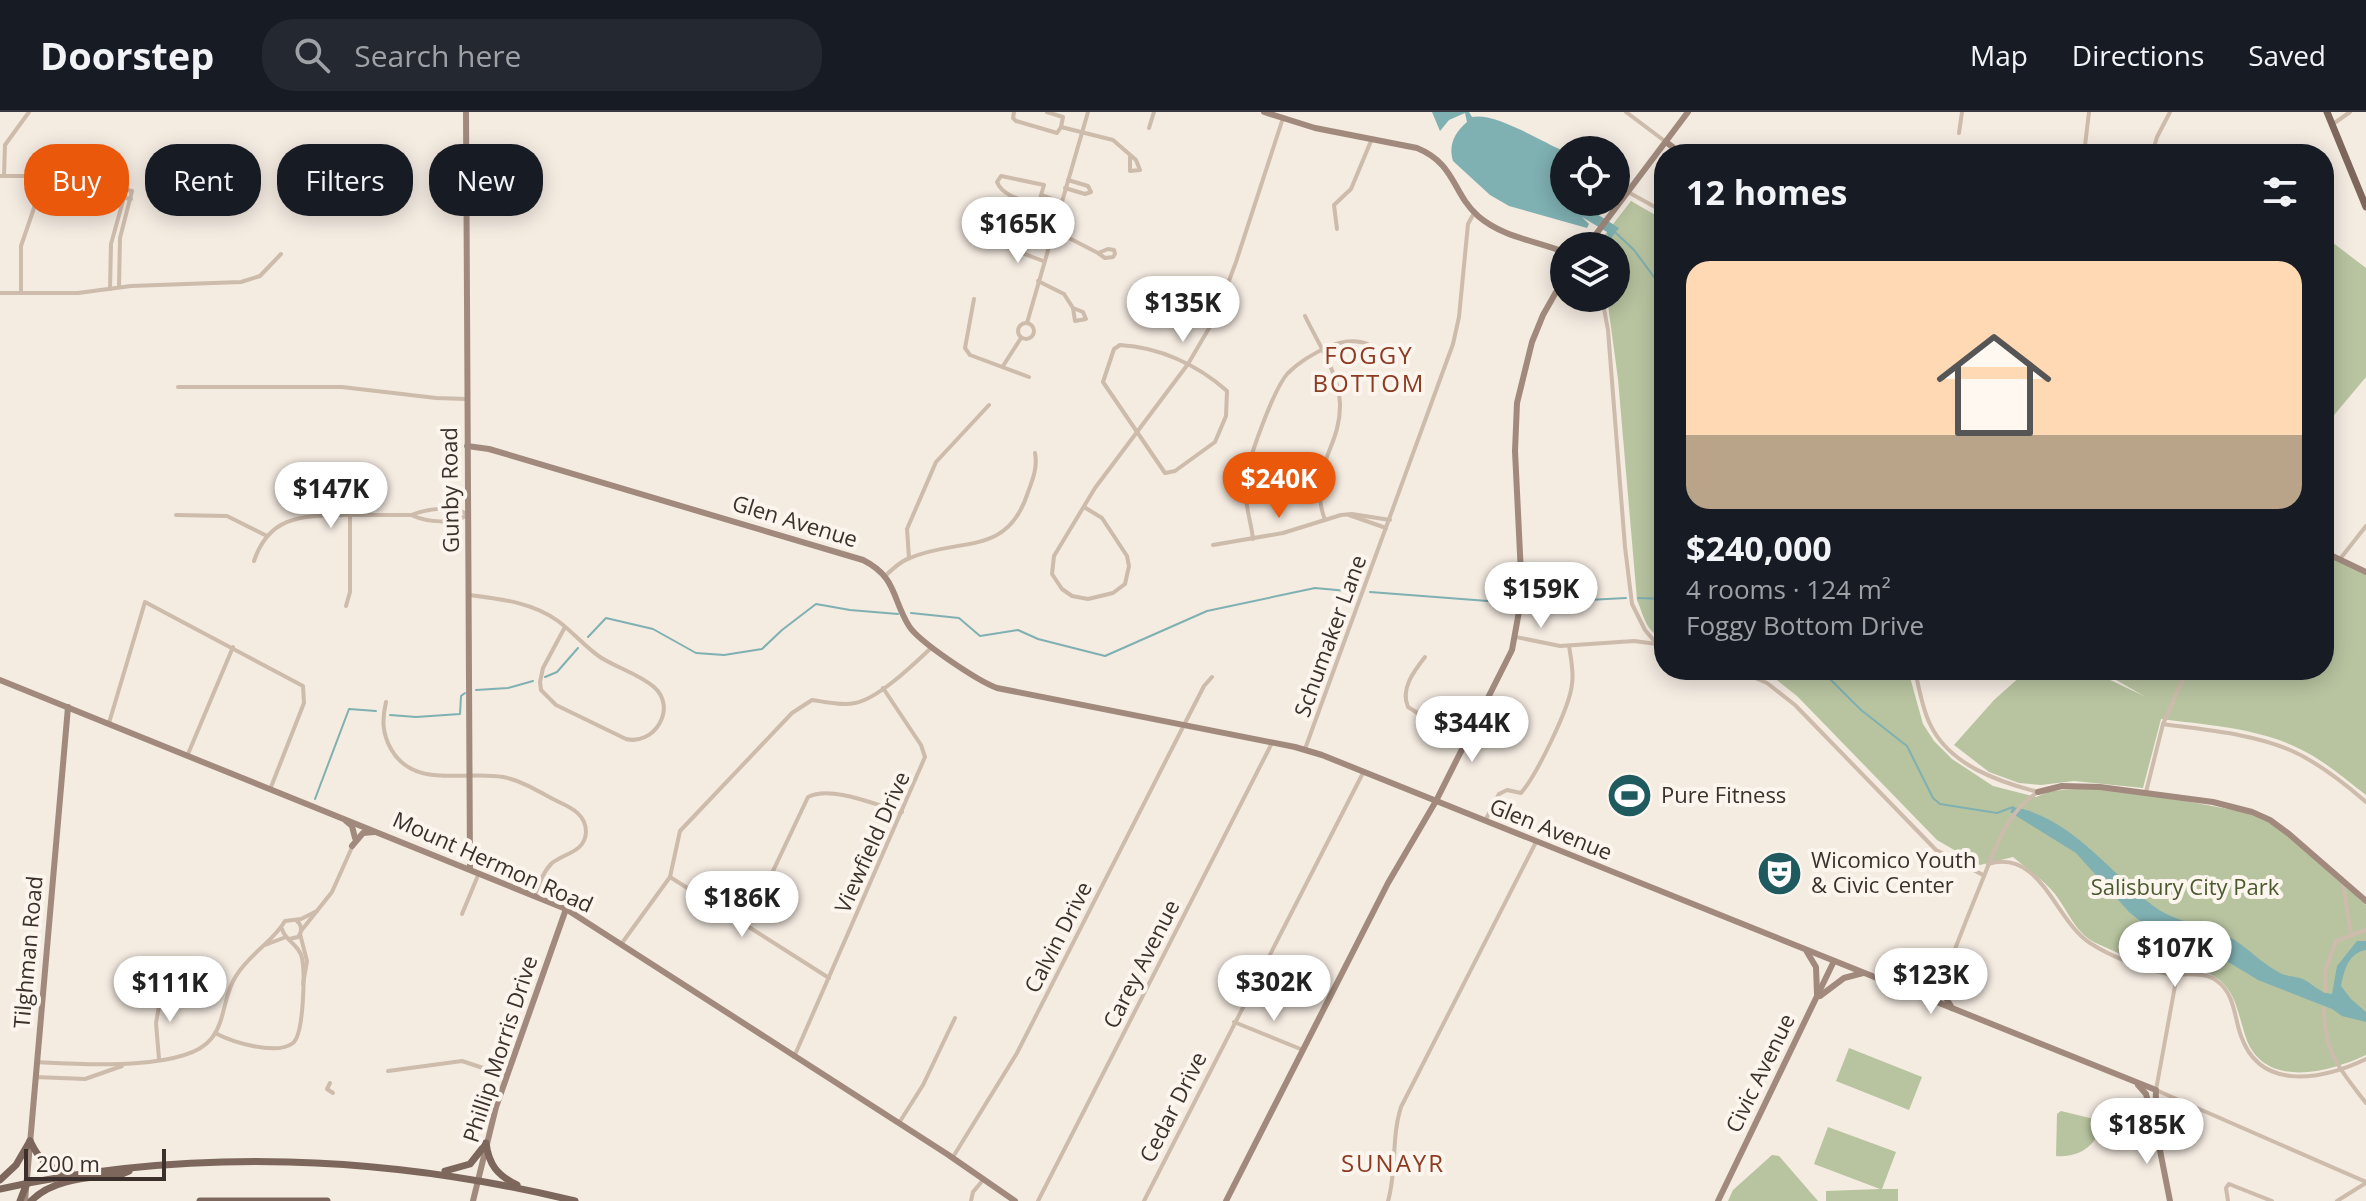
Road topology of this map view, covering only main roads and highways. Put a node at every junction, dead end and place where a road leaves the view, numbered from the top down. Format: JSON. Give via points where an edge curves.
{"nodes":[{"id":1,"x":2327,"y":112,"type":"edge"},
{"id":2,"x":2366,"y":207,"type":"edge"},
{"id":3,"x":135,"y":1168,"type":"junction"},
{"id":4,"x":433,"y":1172,"type":"junction"},
{"id":5,"x":89,"y":1173,"type":"junction"},
{"id":6,"x":0,"y":1180,"type":"edge"},
{"id":7,"x":27,"y":1183,"type":"junction"},
{"id":8,"x":0,"y":1189,"type":"edge"},
{"id":9,"x":527,"y":1189,"type":"junction"},
{"id":10,"x":25,"y":1201,"type":"edge"},
{"id":11,"x":200,"y":1201,"type":"edge"},
{"id":12,"x":327,"y":1201,"type":"edge"},
{"id":13,"x":575,"y":1201,"type":"edge"}],
"edges":[{"from":1,"to":2,"type":"main road"},
{"from":3,"to":4,"type":"main road","via":[[279,1161]]},
{"from":3,"to":5,"type":"main road"},
{"from":3,"to":10,"type":"main road","via":[[55,1185]]},
{"from":4,"to":9,"type":"main road"},
{"from":4,"to":9,"type":"main road","via":[[470,1164],[486,1143],[498,1174]]},
{"from":5,"to":6,"type":"main road","via":[[49,1167],[30,1141]]},
{"from":5,"to":7,"type":"main road"},
{"from":7,"to":8,"type":"main road"},
{"from":7,"to":10,"type":"main road"},
{"from":9,"to":13,"type":"main road"},
{"from":11,"to":12,"type":"main road"}]}
